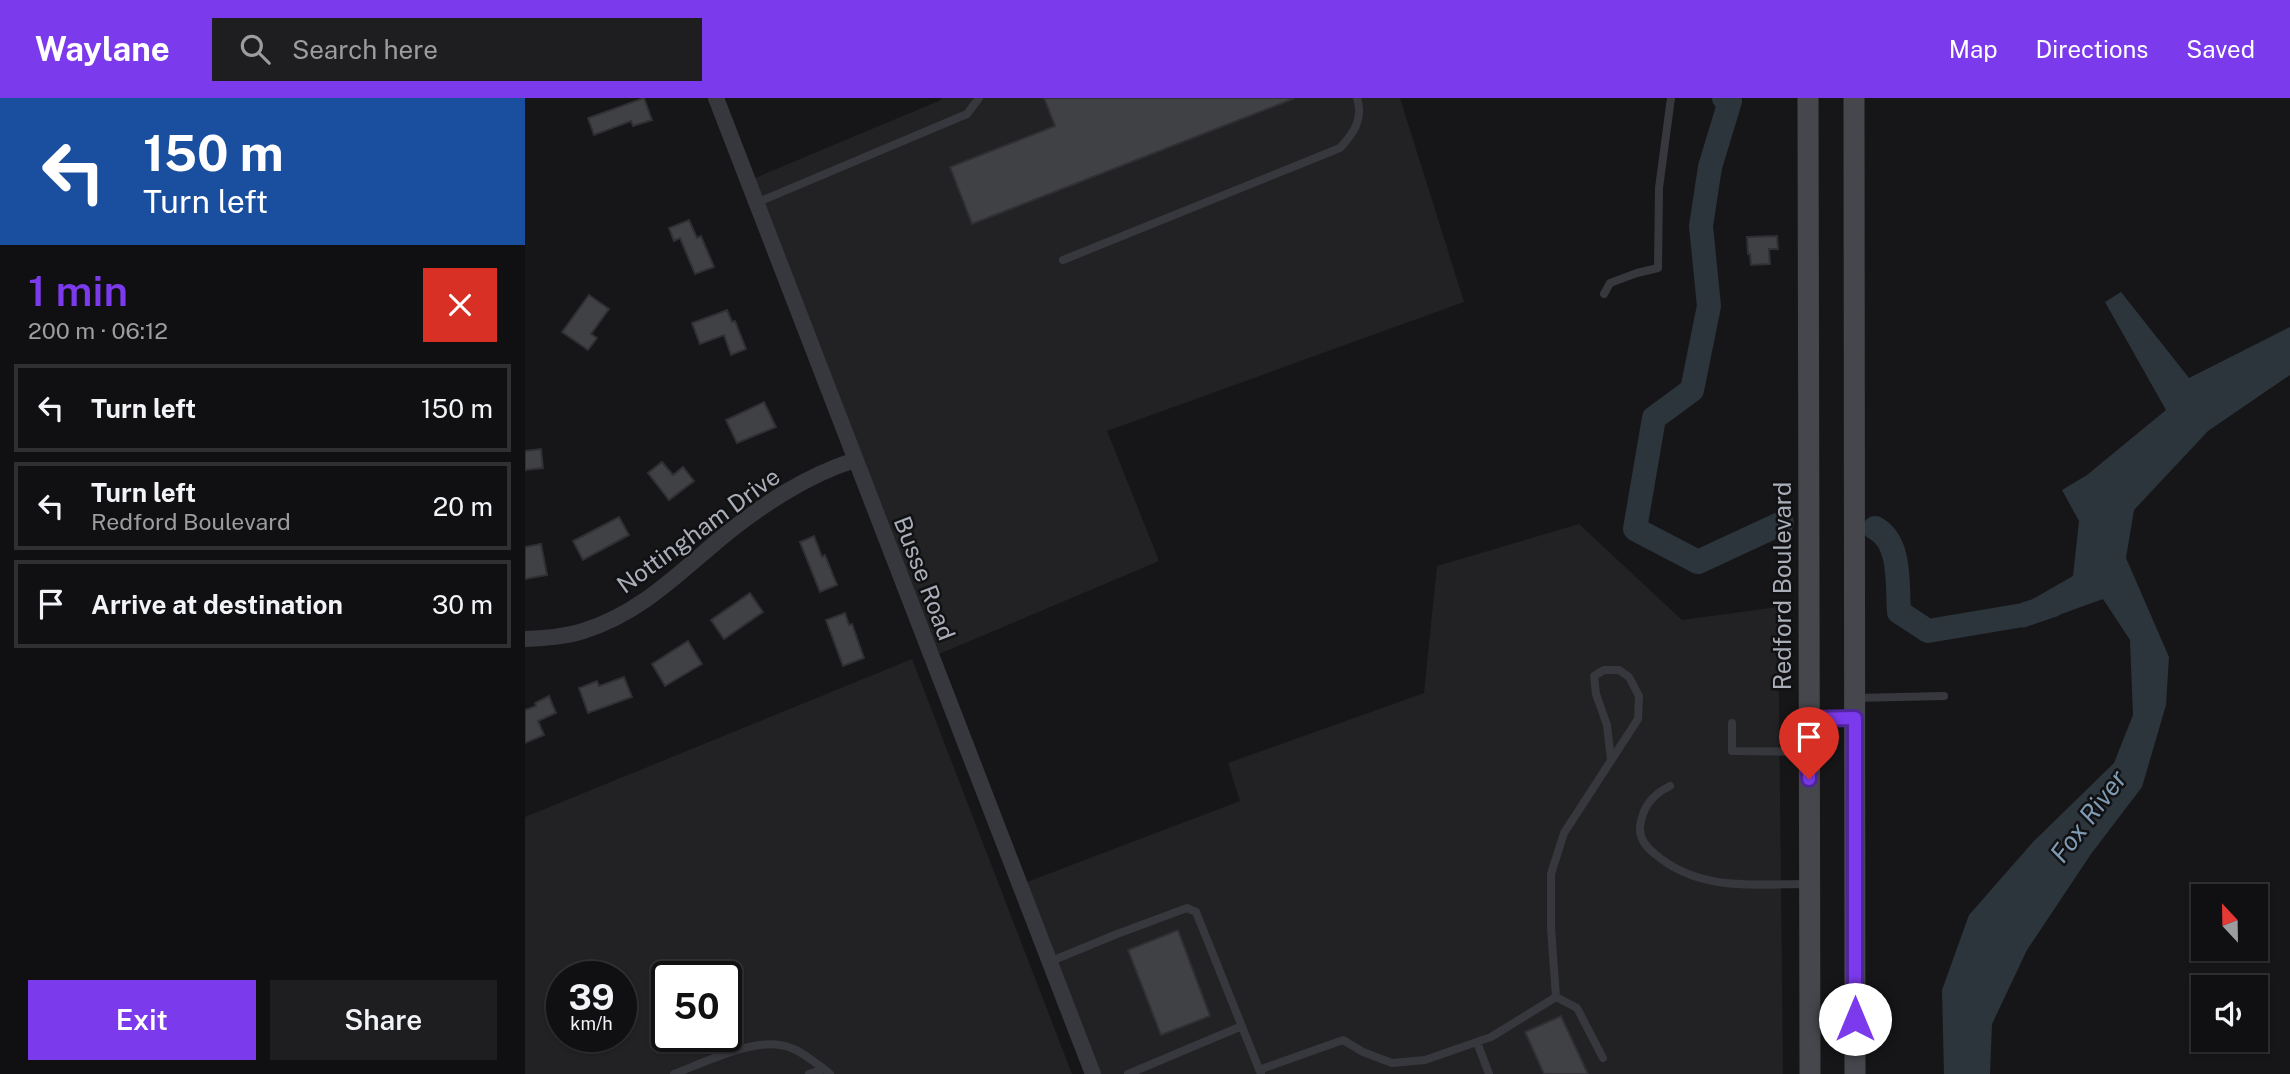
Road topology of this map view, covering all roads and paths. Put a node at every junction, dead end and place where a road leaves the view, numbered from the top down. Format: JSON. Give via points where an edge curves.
{"nodes":[{"id":1,"x":716,"y":98,"type":"edge"},
{"id":2,"x":979,"y":98,"type":"edge"},
{"id":3,"x":1357,"y":98,"type":"edge"},
{"id":4,"x":1671,"y":98,"type":"edge"},
{"id":5,"x":1808,"y":98,"type":"edge"},
{"id":6,"x":1854,"y":98,"type":"edge"},
{"id":7,"x":756,"y":203,"type":"junction"},
{"id":8,"x":1063,"y":260,"type":"dead end"},
{"id":9,"x":1604,"y":294,"type":"dead end"},
{"id":10,"x":855,"y":460,"type":"junction"},
{"id":11,"x":525,"y":639,"type":"edge"},
{"id":12,"x":1944,"y":696,"type":"dead end"},
{"id":13,"x":1855,"y":708,"type":"junction"},
{"id":14,"x":1809,"y":719,"type":"junction"},
{"id":15,"x":1732,"y":723,"type":"dead end"},
{"id":16,"x":1809,"y":752,"type":"junction"},
{"id":17,"x":1611,"y":760,"type":"junction"},
{"id":18,"x":1670,"y":786,"type":"dead end"},
{"id":19,"x":1809,"y":884,"type":"junction"},
{"id":20,"x":1049,"y":962,"type":"junction"},
{"id":21,"x":1556,"y":997,"type":"junction"},
{"id":22,"x":1242,"y":1026,"type":"junction"},
{"id":23,"x":1477,"y":1042,"type":"junction"},
{"id":24,"x":1603,"y":1058,"type":"dead end"},
{"id":25,"x":827,"y":1071,"type":"edge"},
{"id":26,"x":1260,"y":1072,"type":"edge"},
{"id":27,"x":674,"y":1074,"type":"edge"},
{"id":28,"x":809,"y":1074,"type":"edge"},
{"id":29,"x":1093,"y":1074,"type":"edge"},
{"id":30,"x":1128,"y":1074,"type":"edge"},
{"id":31,"x":1489,"y":1074,"type":"edge"},
{"id":32,"x":1810,"y":1074,"type":"edge"},
{"id":33,"x":1855,"y":1074,"type":"edge"}],
"edges":[{"from":1,"to":7,"type":"street","name":"Busse Road"},
{"from":2,"to":7,"type":"lane","via":[[967,114]]},
{"from":3,"to":8,"type":"lane","via":[[1360,107],[1355,132],[1340,148]]},
{"from":4,"to":9,"type":"lane","via":[[1659,188],[1658,268],[1610,283]]},
{"from":5,"to":14,"type":"main road","name":"Redford Boulevard"},
{"from":6,"to":13,"type":"main road"},
{"from":7,"to":10,"type":"street","name":"Busse Road"},
{"from":10,"to":11,"type":"street","name":"Nottingham Drive","via":[[775,498],[650,598],[627,611],[584,631]]},
{"from":10,"to":20,"type":"street","name":"Busse Road"},
{"from":12,"to":13,"type":"lane"},
{"from":13,"to":14,"type":"lane"},
{"from":13,"to":33,"type":"main road"},
{"from":14,"to":16,"type":"main road","name":"Redford Boulevard"},
{"from":15,"to":16,"type":"lane","via":[[1733,751]]},
{"from":16,"to":19,"type":"main road","name":"Redford Boulevard"},
{"from":17,"to":17,"type":"lane","via":[[1638,719],[1639,696],[1629,677],[1619,670],[1604,670],[1594,676]]},
{"from":17,"to":21,"type":"lane","via":[[1564,833],[1551,874]]},
{"from":18,"to":19,"type":"lane","via":[[1648,803],[1640,825],[1646,847],[1663,862],[1689,876],[1731,884]]},
{"from":19,"to":32,"type":"main road","name":"Redford Boulevard"},
{"from":20,"to":22,"type":"lane","via":[[1187,908],[1196,912]]},
{"from":20,"to":29,"type":"street","name":"Busse Road"},
{"from":21,"to":23,"type":"lane"},
{"from":21,"to":24,"type":"lane","via":[[1577,1008]]},
{"from":22,"to":26,"type":"lane"},
{"from":22,"to":30,"type":"lane"},
{"from":23,"to":26,"type":"lane","via":[[1425,1060],[1392,1063],[1343,1040]]},
{"from":23,"to":31,"type":"lane"},
{"from":25,"to":27,"type":"lane","via":[[781,1045],[740,1050]]},
{"from":25,"to":28,"type":"lane"}]}
